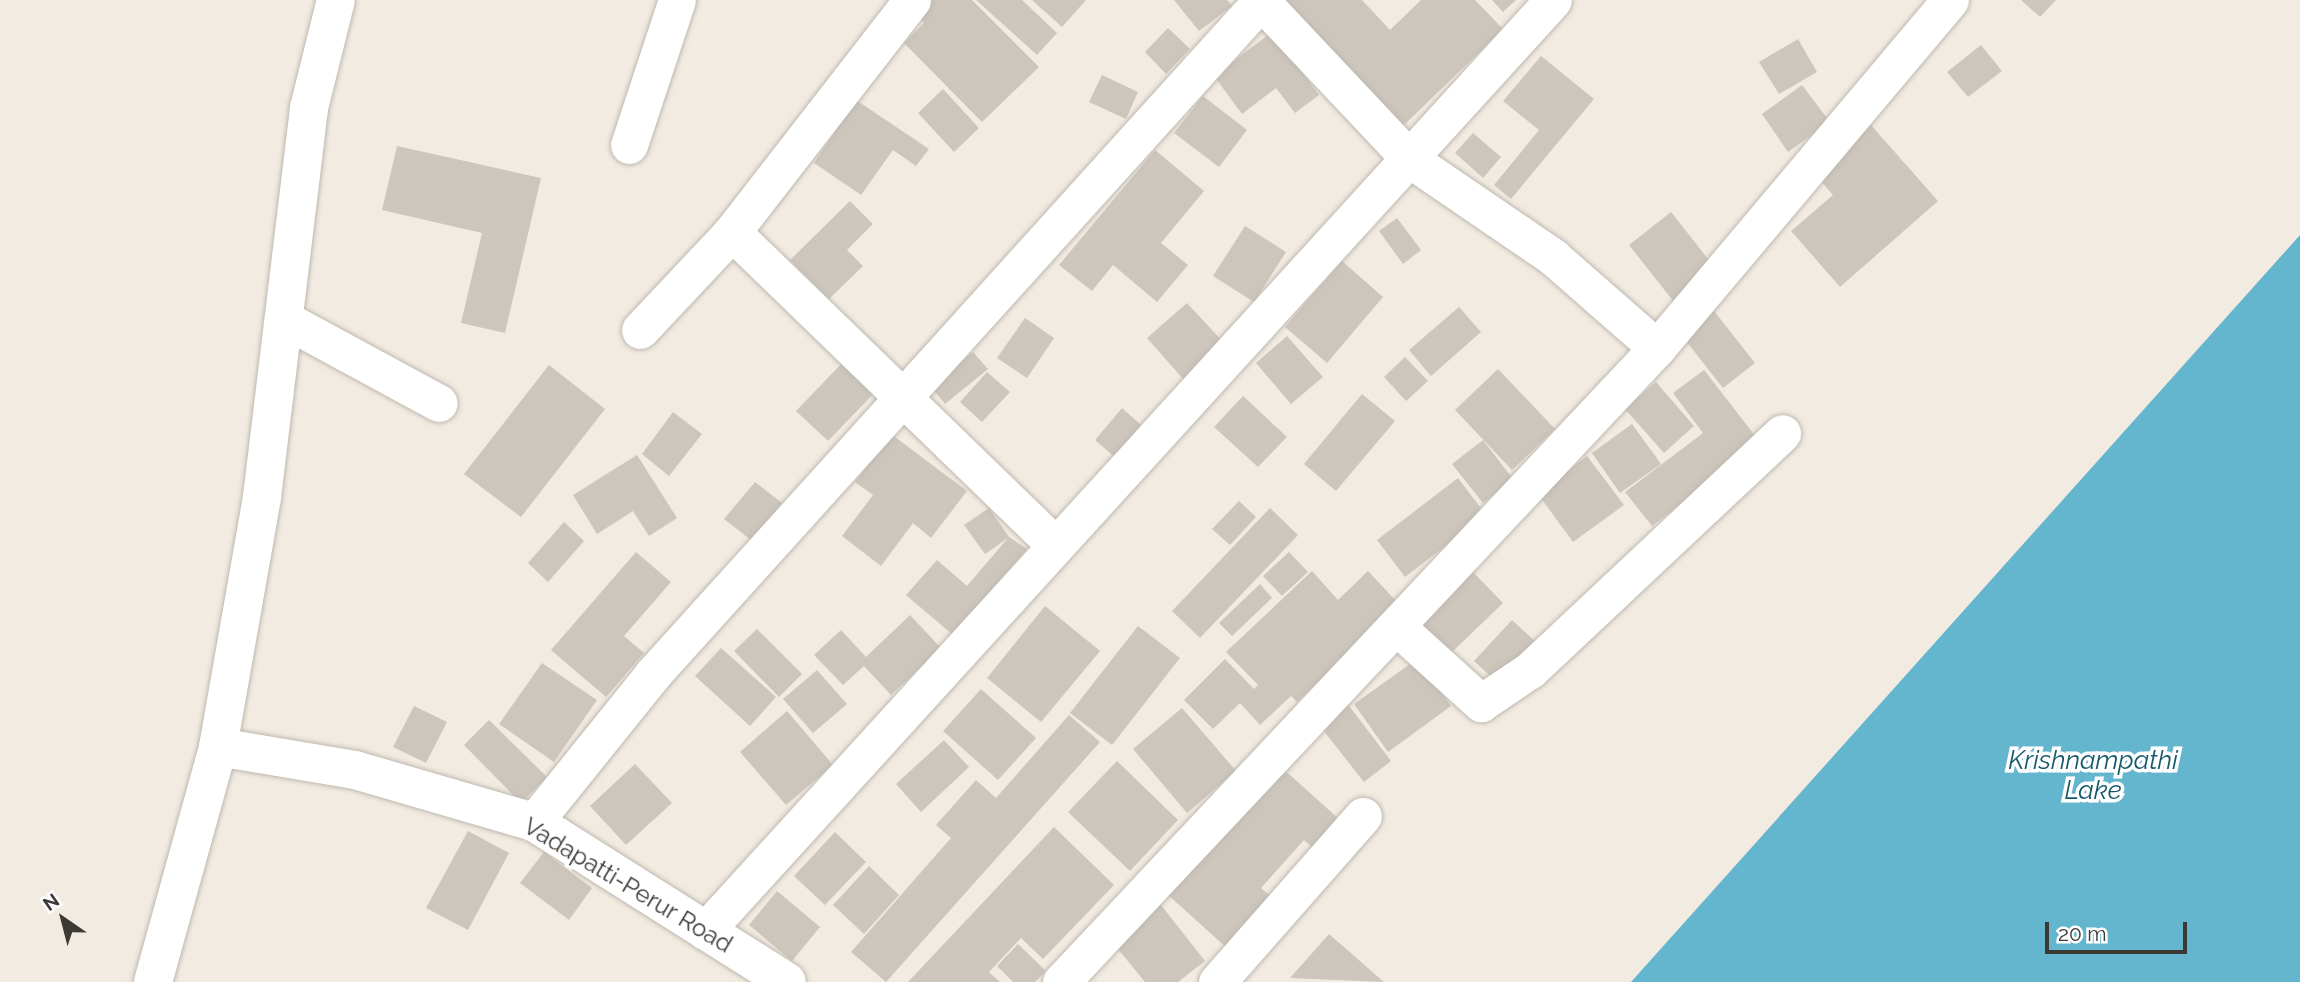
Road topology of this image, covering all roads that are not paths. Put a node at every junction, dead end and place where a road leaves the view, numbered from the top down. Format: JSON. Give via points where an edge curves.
{"nodes":[{"id":1,"x":336,"y":0,"type":"edge"},
{"id":2,"x":677,"y":0,"type":"edge"},
{"id":3,"x":912,"y":0,"type":"edge"},
{"id":4,"x":1261,"y":0,"type":"edge"},
{"id":5,"x":1553,"y":0,"type":"edge"},
{"id":6,"x":1950,"y":0,"type":"edge"},
{"id":7,"x":629,"y":145,"type":"dead end"},
{"id":8,"x":1411,"y":160,"type":"junction"},
{"id":9,"x":732,"y":232,"type":"junction"},
{"id":10,"x":284,"y":319,"type":"junction"},
{"id":11,"x":640,"y":330,"type":"dead end"},
{"id":12,"x":1657,"y":348,"type":"junction"},
{"id":13,"x":903,"y":393,"type":"junction"},
{"id":14,"x":439,"y":402,"type":"dead end"},
{"id":15,"x":1783,"y":433,"type":"dead end"},
{"id":16,"x":1055,"y":545,"type":"junction"},
{"id":17,"x":1396,"y":626,"type":"junction"},
{"id":18,"x":218,"y":747,"type":"junction"},
{"id":19,"x":1363,"y":816,"type":"dead end"},
{"id":20,"x":534,"y":822,"type":"junction"},
{"id":21,"x":705,"y":931,"type":"junction"},
{"id":22,"x":153,"y":982,"type":"edge"},
{"id":23,"x":788,"y":982,"type":"edge"},
{"id":24,"x":1061,"y":982,"type":"edge"},
{"id":25,"x":1217,"y":982,"type":"edge"}],
"edges":[{"from":1,"to":10,"type":"main road","via":[[309,108]]},
{"from":2,"to":7,"type":"street"},
{"from":3,"to":9,"type":"street"},
{"from":4,"to":8,"type":"street"},
{"from":4,"to":13,"type":"street"},
{"from":5,"to":8,"type":"street"},
{"from":6,"to":12,"type":"street"},
{"from":8,"to":12,"type":"street","via":[[1553,257]]},
{"from":8,"to":16,"type":"street"},
{"from":9,"to":11,"type":"street"},
{"from":9,"to":13,"type":"street"},
{"from":10,"to":14,"type":"street"},
{"from":10,"to":18,"type":"main road","via":[[262,497]]},
{"from":12,"to":17,"type":"street"},
{"from":13,"to":16,"type":"street"},
{"from":13,"to":20,"type":"street","via":[[652,675]]},
{"from":15,"to":17,"type":"street","via":[[1530,670],[1481,703]]},
{"from":16,"to":21,"type":"street"},
{"from":17,"to":24,"type":"street"},
{"from":18,"to":20,"type":"main road","name":"Vadapatti-Perur Road","via":[[355,770]]},
{"from":18,"to":22,"type":"main road"},
{"from":19,"to":25,"type":"street"},
{"from":20,"to":21,"type":"main road","name":"Vadapatti-Perur Road"},
{"from":21,"to":23,"type":"main road","name":"Vadapatti-Perur Road"}]}
